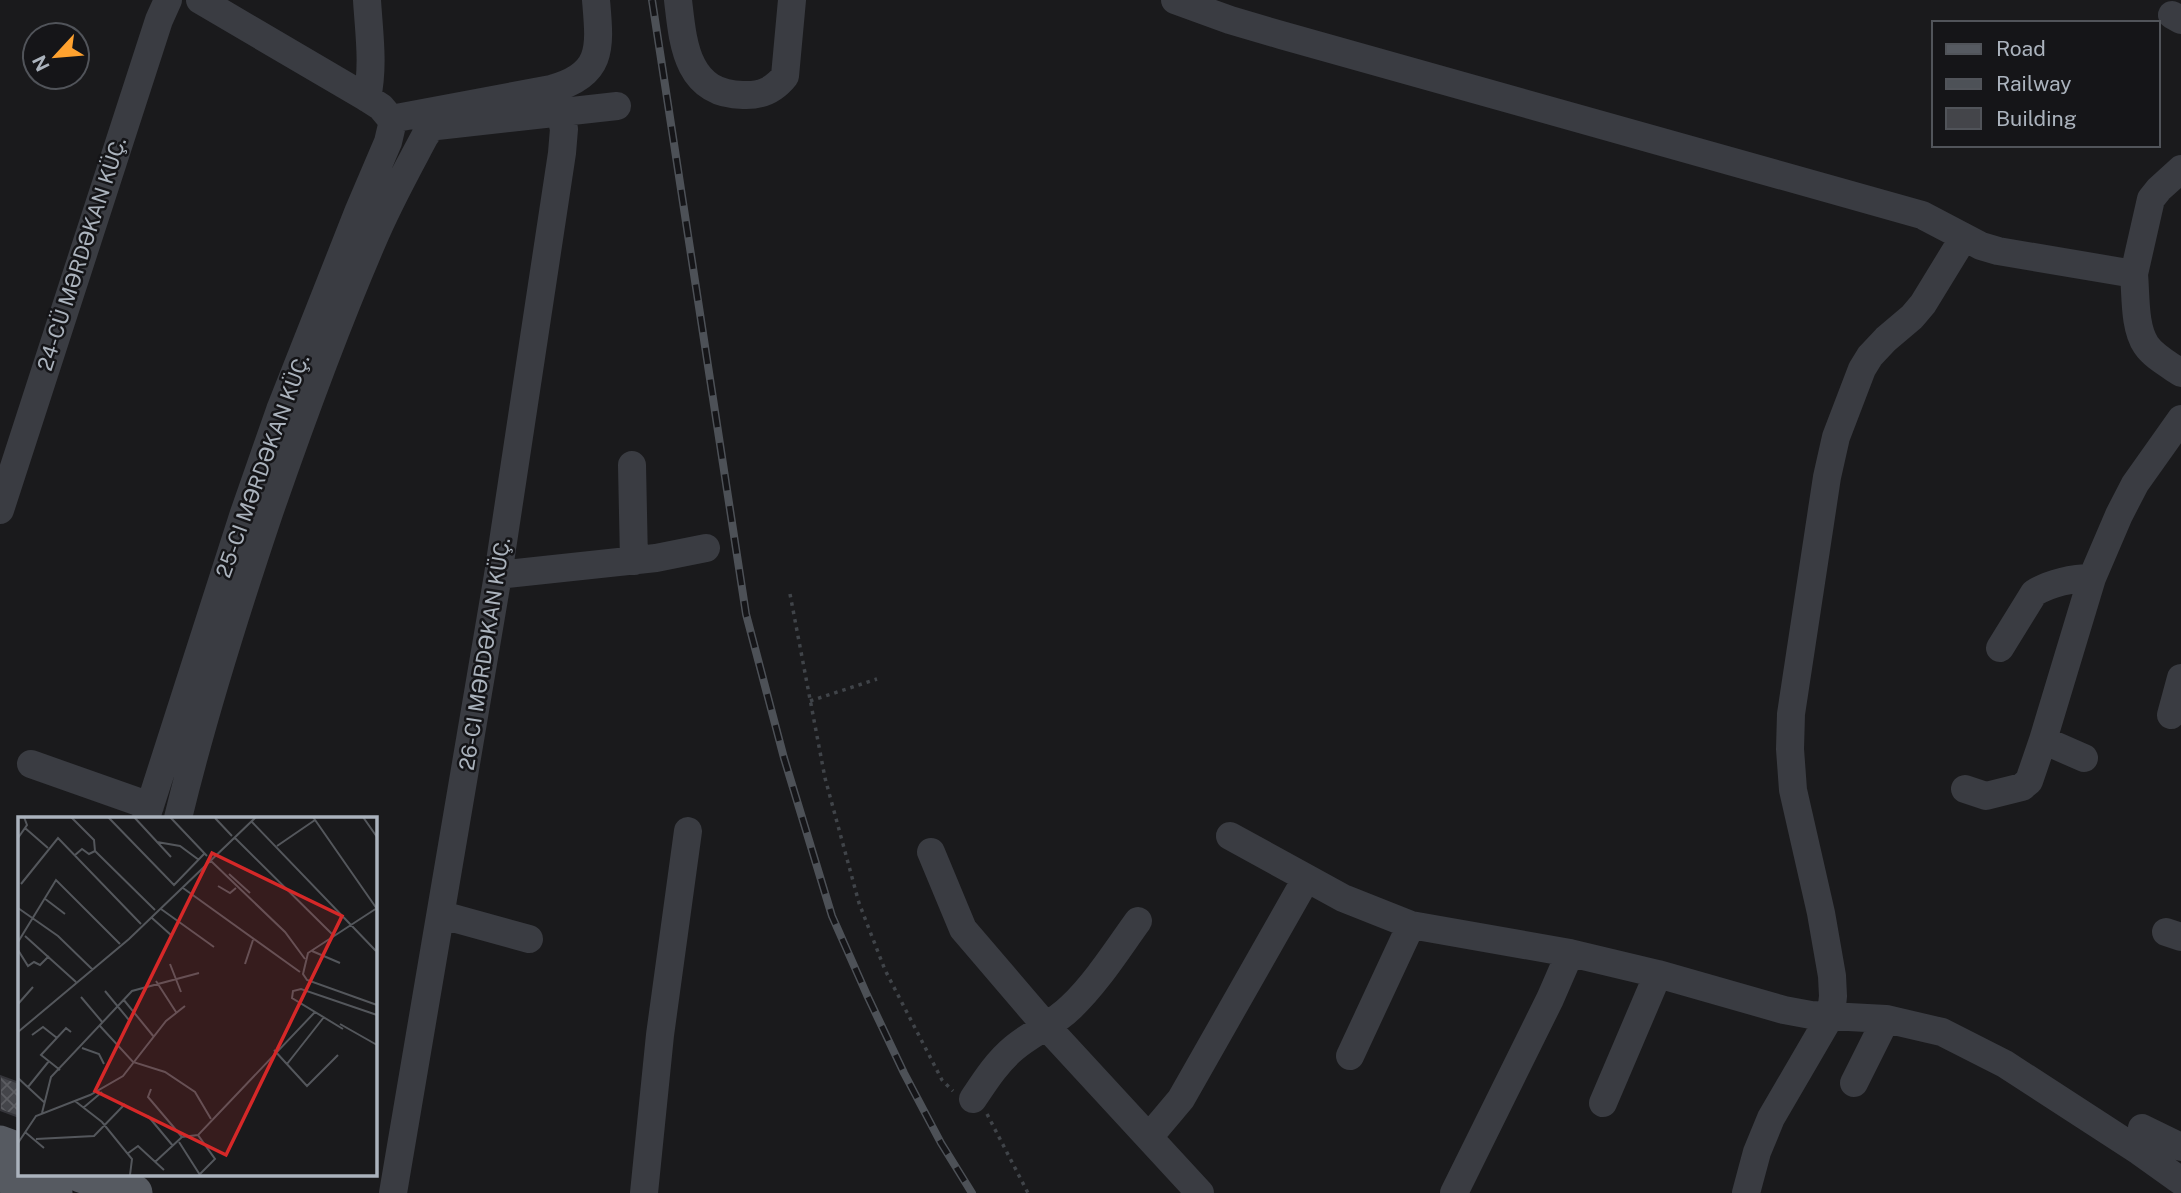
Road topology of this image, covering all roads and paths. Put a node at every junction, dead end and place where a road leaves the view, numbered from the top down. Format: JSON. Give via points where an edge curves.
{"nodes":[{"id":1,"x":168,"y":0,"type":"edge"},
{"id":2,"x":201,"y":0,"type":"edge"},
{"id":3,"x":367,"y":0,"type":"edge"},
{"id":4,"x":596,"y":0,"type":"edge"},
{"id":5,"x":678,"y":0,"type":"edge"},
{"id":6,"x":792,"y":0,"type":"edge"},
{"id":7,"x":1175,"y":0,"type":"edge"},
{"id":8,"x":1233,"y":10,"type":"edge"},
{"id":9,"x":367,"y":98,"type":"junction"},
{"id":10,"x":617,"y":106,"type":"dead end"},
{"id":11,"x":560,"y":113,"type":"junction"},
{"id":12,"x":391,"y":118,"type":"junction"},
{"id":13,"x":2181,"y":169,"type":"edge"},
{"id":14,"x":1964,"y":237,"type":"junction"},
{"id":15,"x":2134,"y":274,"type":"junction"},
{"id":16,"x":2181,"y":373,"type":"edge"},
{"id":17,"x":2181,"y":419,"type":"edge"},
{"id":18,"x":632,"y":465,"type":"dead end"},
{"id":19,"x":0,"y":510,"type":"edge"},
{"id":20,"x":706,"y":548,"type":"dead end"},
{"id":21,"x":634,"y":561,"type":"junction"},
{"id":22,"x":498,"y":575,"type":"junction"},
{"id":23,"x":2092,"y":578,"type":"junction"},
{"id":24,"x":790,"y":594,"type":"dead end"},
{"id":25,"x":2000,"y":648,"type":"dead end"},
{"id":26,"x":2181,"y":678,"type":"edge"},
{"id":27,"x":877,"y":679,"type":"dead end"},
{"id":28,"x":810,"y":701,"type":"junction"},
{"id":29,"x":2171,"y":715,"type":"dead end"},
{"id":30,"x":2043,"y":740,"type":"junction"},
{"id":31,"x":2084,"y":758,"type":"dead end"},
{"id":32,"x":31,"y":764,"type":"dead end"},
{"id":33,"x":1965,"y":789,"type":"dead end"},
{"id":34,"x":148,"y":812,"type":"edge"},
{"id":35,"x":178,"y":817,"type":"edge"},
{"id":36,"x":688,"y":831,"type":"dead end"},
{"id":37,"x":1230,"y":836,"type":"dead end"},
{"id":38,"x":931,"y":852,"type":"dead end"},
{"id":39,"x":1306,"y":878,"type":"junction"},
{"id":40,"x":442,"y":915,"type":"junction"},
{"id":41,"x":1138,"y":921,"type":"dead end"},
{"id":42,"x":1411,"y":925,"type":"junction"},
{"id":43,"x":529,"y":939,"type":"dead end"},
{"id":44,"x":1570,"y":953,"type":"junction"},
{"id":45,"x":1658,"y":974,"type":"junction"},
{"id":46,"x":1831,"y":1015,"type":"junction"},
{"id":47,"x":1886,"y":1019,"type":"junction"},
{"id":48,"x":1046,"y":1026,"type":"junction"},
{"id":49,"x":1350,"y":1056,"type":"dead end"},
{"id":50,"x":1854,"y":1083,"type":"dead end"},
{"id":51,"x":973,"y":1099,"type":"junction"},
{"id":52,"x":1603,"y":1103,"type":"dead end"},
{"id":53,"x":2142,"y":1128,"type":"dead end"},
{"id":54,"x":1149,"y":1138,"type":"junction"},
{"id":55,"x":0,"y":1144,"type":"edge"},
{"id":56,"x":2181,"y":1147,"type":"edge"},
{"id":57,"x":18,"y":1151,"type":"edge"},
{"id":58,"x":0,"y":1173,"type":"edge"},
{"id":59,"x":87,"y":1176,"type":"edge"},
{"id":60,"x":2181,"y":1181,"type":"edge"},
{"id":61,"x":51,"y":1193,"type":"edge"},
{"id":62,"x":134,"y":1193,"type":"edge"},
{"id":63,"x":393,"y":1193,"type":"edge"},
{"id":64,"x":644,"y":1193,"type":"edge"},
{"id":65,"x":1028,"y":1193,"type":"edge"},
{"id":66,"x":1200,"y":1193,"type":"edge"},
{"id":67,"x":1454,"y":1193,"type":"edge"},
{"id":68,"x":1746,"y":1193,"type":"edge"}],
"edges":[{"from":1,"to":19,"type":"street","name":"24-CÜ MƏRDƏKAN KÜÇ."},
{"from":2,"to":9,"type":"street"},
{"from":3,"to":9,"type":"street","via":[[371,56]]},
{"from":4,"to":12,"type":"street","via":[[596,51],[582,78],[551,89]]},
{"from":5,"to":6,"type":"street","via":[[683,43],[693,68],[718,90],[741,96],[771,89],[785,76]]},
{"from":7,"to":8,"type":"street"},
{"from":8,"to":14,"type":"street","via":[[1922,215]]},
{"from":9,"to":12,"type":"street"},
{"from":10,"to":11,"type":"street"},
{"from":11,"to":22,"type":"street","via":[[562,153]]},
{"from":11,"to":35,"type":"street","via":[[437,126],[425,136],[373,239],[293,444],[231,626]]},
{"from":12,"to":34,"type":"street","name":"25-CI MƏRDƏKAN KÜÇ.","via":[[388,142],[244,513]]},
{"from":13,"to":15,"type":"street","via":[[2151,199]]},
{"from":14,"to":15,"type":"street","via":[[1998,251]]},
{"from":14,"to":46,"type":"street","via":[[1923,304],[1862,369],[1836,437],[1827,477],[1791,714],[1790,749],[1793,790],[1832,976]]},
{"from":15,"to":16,"type":"street","via":[[2139,326],[2146,345]]},
{"from":17,"to":23,"type":"street","via":[[2135,484]]},
{"from":18,"to":21,"type":"street"},
{"from":20,"to":21,"type":"street"},
{"from":21,"to":22,"type":"street"},
{"from":22,"to":40,"type":"street"},
{"from":23,"to":25,"type":"street","via":[[2034,593]]},
{"from":23,"to":30,"type":"street"},
{"from":24,"to":28,"type":"path"},
{"from":26,"to":29,"type":"street"},
{"from":27,"to":28,"type":"path"},
{"from":28,"to":51,"type":"path","via":[[825,778],[859,903],[885,970],[942,1080],[950,1090]]},
{"from":30,"to":31,"type":"street"},
{"from":30,"to":33,"type":"street","via":[[2032,775],[2022,787],[1986,796]]},
{"from":32,"to":34,"type":"street"},
{"from":36,"to":64,"type":"street"},
{"from":37,"to":39,"type":"street"},
{"from":38,"to":48,"type":"street","via":[[963,929]]},
{"from":39,"to":42,"type":"street","via":[[1342,898]]},
{"from":39,"to":54,"type":"street","via":[[1181,1099]]},
{"from":40,"to":43,"type":"street"},
{"from":40,"to":63,"type":"street"},
{"from":41,"to":48,"type":"street","via":[[1079,998]]},
{"from":42,"to":44,"type":"street"},
{"from":42,"to":49,"type":"street"},
{"from":44,"to":45,"type":"street"},
{"from":44,"to":67,"type":"street"},
{"from":45,"to":46,"type":"street","via":[[1784,1010]]},
{"from":45,"to":52,"type":"street"},
{"from":46,"to":47,"type":"street"},
{"from":46,"to":68,"type":"street","via":[[1771,1118]]},
{"from":47,"to":50,"type":"street"},
{"from":47,"to":60,"type":"street","via":[[1942,1032],[1969,1044]]},
{"from":48,"to":51,"type":"street","via":[[1004,1057]]},
{"from":48,"to":54,"type":"street"},
{"from":51,"to":65,"type":"path","via":[[985,1111]]},
{"from":53,"to":56,"type":"street"},
{"from":54,"to":66,"type":"street"},
{"from":55,"to":57,"type":"main road"},
{"from":58,"to":61,"type":"main road"},
{"from":59,"to":62,"type":"main road"}]}
